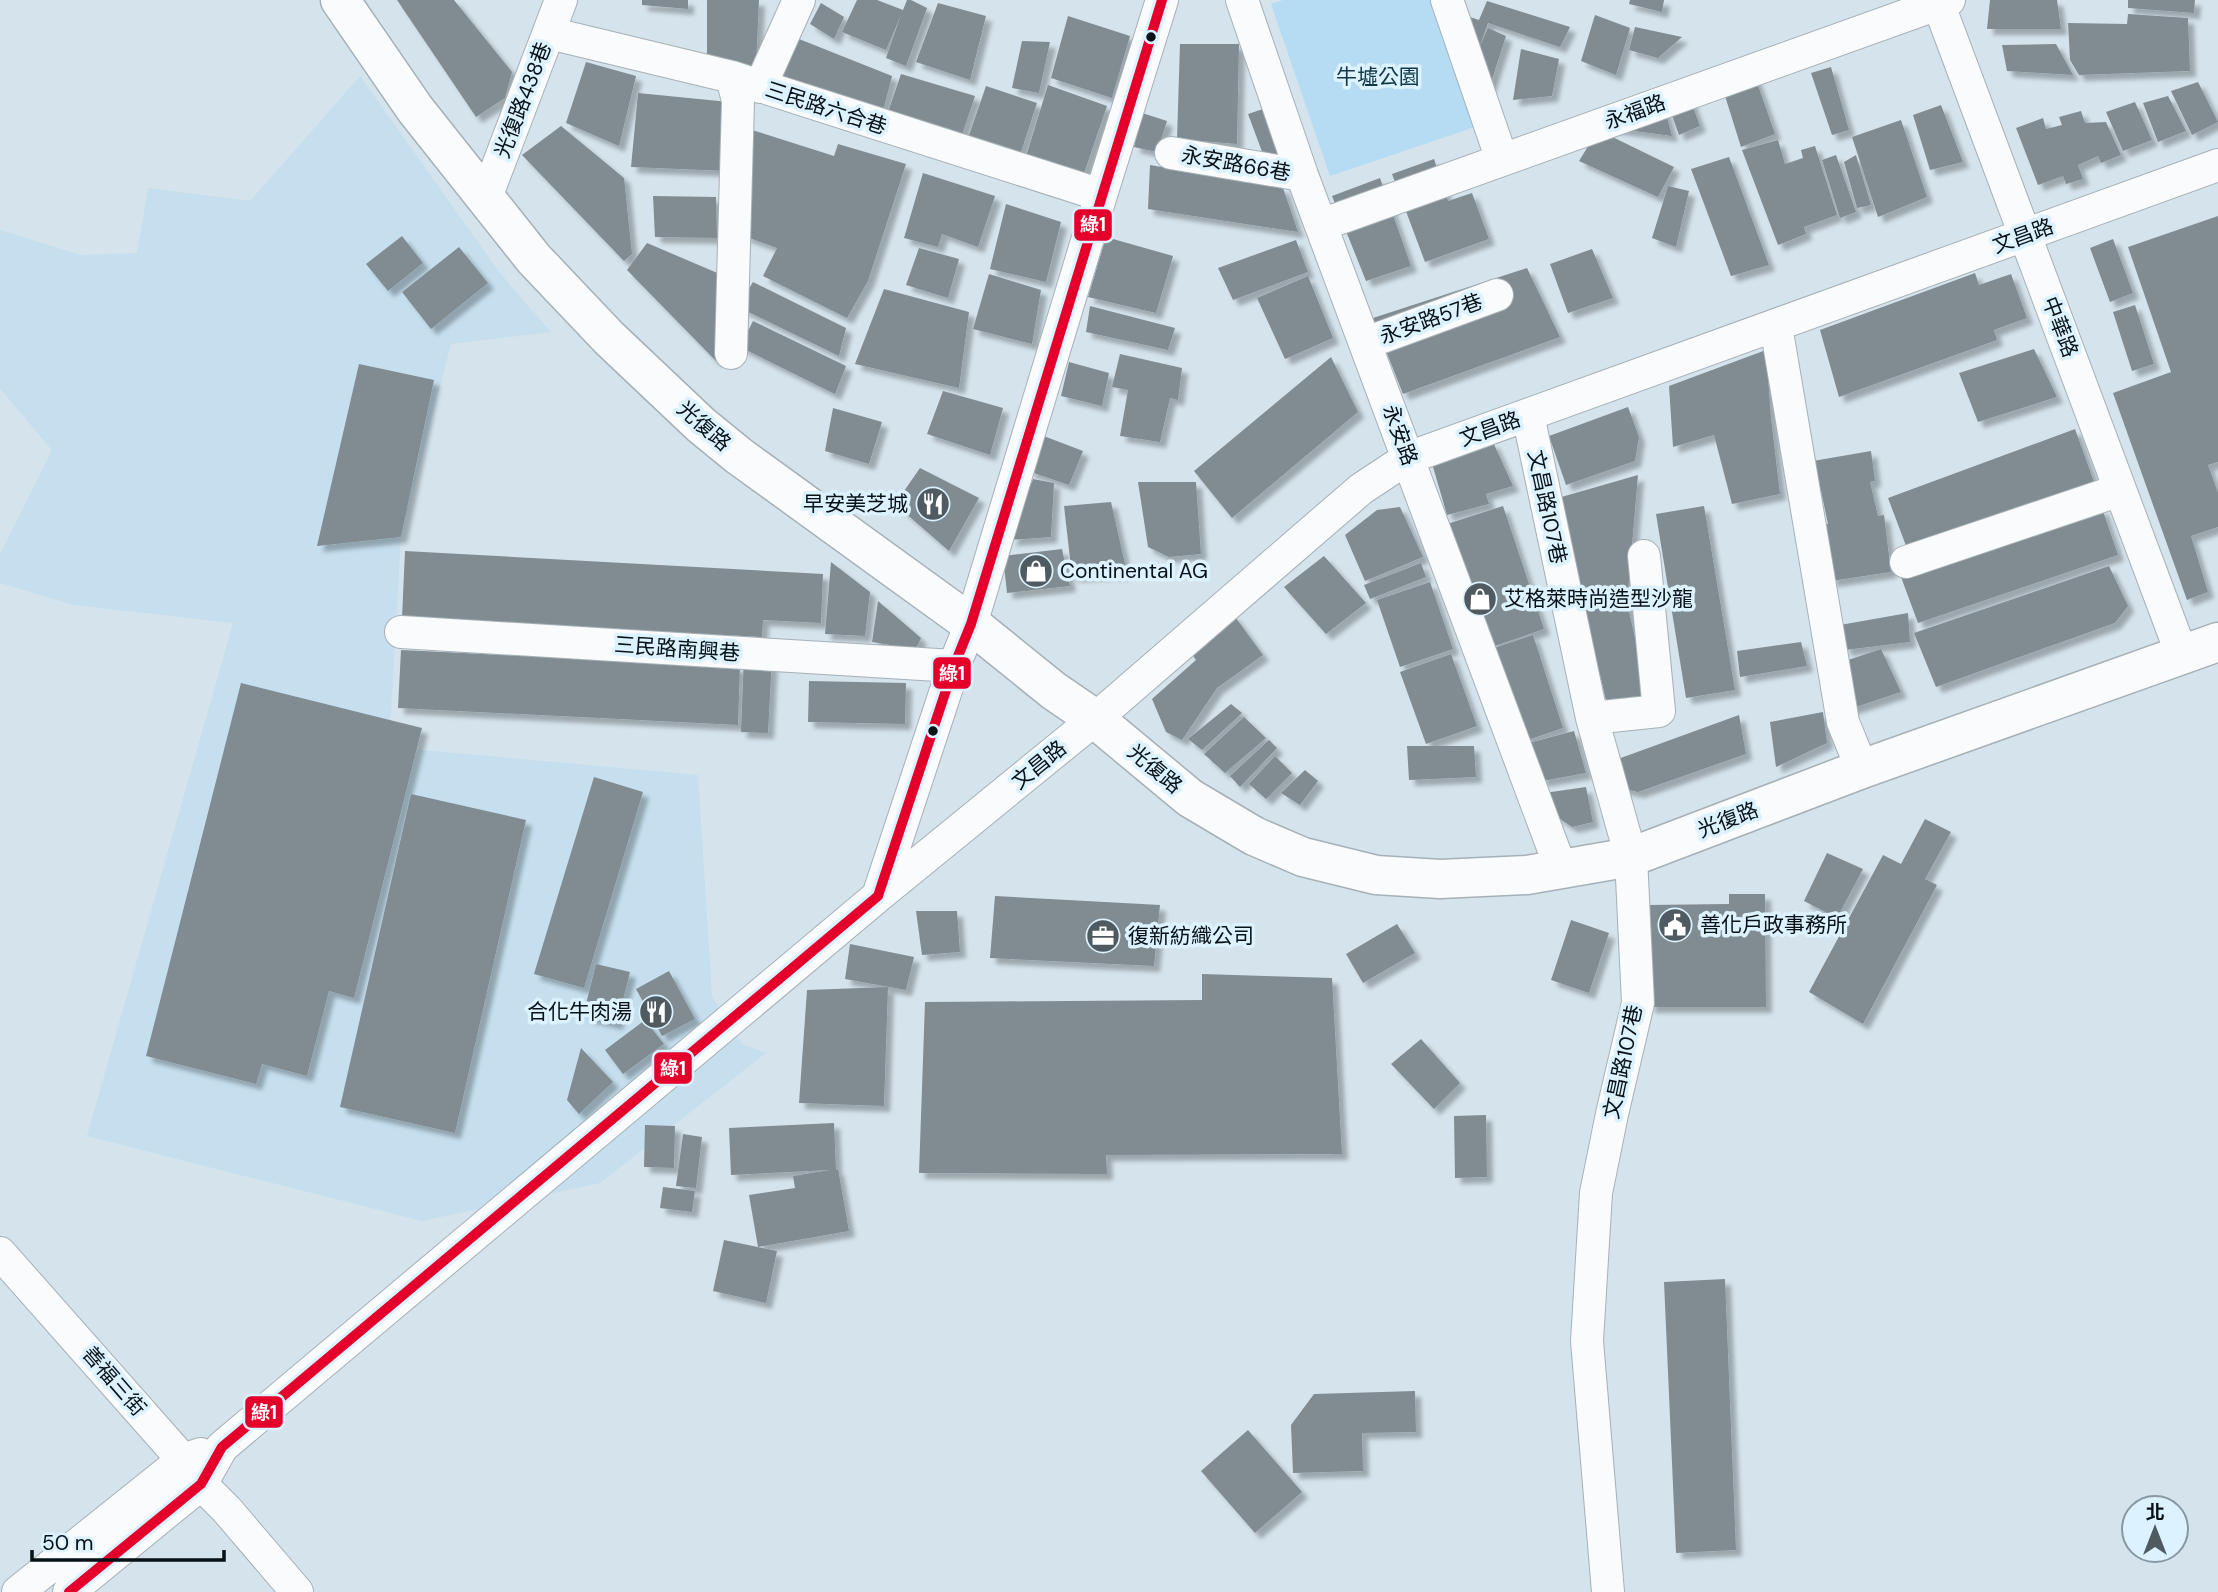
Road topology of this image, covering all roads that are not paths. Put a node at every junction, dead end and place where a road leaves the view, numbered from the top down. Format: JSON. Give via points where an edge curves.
{"nodes":[{"id":1,"x":340,"y":0,"type":"edge"},
{"id":2,"x":561,"y":0,"type":"edge"},
{"id":3,"x":799,"y":0,"type":"edge"},
{"id":4,"x":1162,"y":0,"type":"edge"},
{"id":5,"x":1242,"y":0,"type":"edge"},
{"id":6,"x":1447,"y":0,"type":"edge"},
{"id":7,"x":1941,"y":1,"type":"edge"},
{"id":8,"x":549,"y":33,"type":"junction"},
{"id":9,"x":746,"y":82,"type":"junction"},
{"id":10,"x":1171,"y":153,"type":"dead end"},
{"id":11,"x":1502,"y":160,"type":"junction"},
{"id":12,"x":2218,"y":165,"type":"edge"},
{"id":13,"x":1301,"y":175,"type":"junction"},
{"id":14,"x":1101,"y":195,"type":"junction"},
{"id":15,"x":485,"y":200,"type":"junction"},
{"id":16,"x":1321,"y":225,"type":"junction"},
{"id":17,"x":2025,"y":235,"type":"junction"},
{"id":18,"x":1497,"y":295,"type":"dead end"},
{"id":19,"x":1776,"y":326,"type":"junction"},
{"id":20,"x":1366,"y":343,"type":"junction"},
{"id":21,"x":731,"y":353,"type":"dead end"},
{"id":22,"x":1528,"y":415,"type":"junction"},
{"id":23,"x":1408,"y":458,"type":"junction"},
{"id":24,"x":2120,"y":490,"type":"junction"},
{"id":25,"x":1644,"y":556,"type":"dead end"},
{"id":26,"x":1906,"y":562,"type":"dead end"},
{"id":27,"x":971,"y":624,"type":"junction"},
{"id":28,"x":401,"y":632,"type":"dead end"},
{"id":29,"x":2218,"y":642,"type":"edge"},
{"id":30,"x":2182,"y":655,"type":"junction"},
{"id":31,"x":954,"y":666,"type":"junction"},
{"id":32,"x":1592,"y":718,"type":"junction"},
{"id":33,"x":1095,"y":719,"type":"junction"},
{"id":34,"x":1862,"y":769,"type":"junction"},
{"id":35,"x":1631,"y":857,"type":"junction"},
{"id":36,"x":1561,"y":869,"type":"junction"},
{"id":37,"x":878,"y":896,"type":"junction"},
{"id":38,"x":0,"y":1252,"type":"edge"},
{"id":39,"x":192,"y":1472,"type":"junction"},
{"id":40,"x":18,"y":1592,"type":"edge"},
{"id":41,"x":69,"y":1592,"type":"edge"},
{"id":42,"x":297,"y":1592,"type":"edge"},
{"id":43,"x":1608,"y":1592,"type":"edge"}],
"edges":[{"from":1,"to":15,"type":"main road","name":"光復路","via":[[392,79]]},
{"from":2,"to":8,"type":"street","name":"光復路438巷"},
{"from":3,"to":9,"type":"street"},
{"from":4,"to":14,"type":"street"},
{"from":5,"to":13,"type":"street","name":"永安路"},
{"from":6,"to":11,"type":"street"},
{"from":7,"to":11,"type":"street","name":"永福路"},
{"from":7,"to":17,"type":"street","name":"中華路"},
{"from":8,"to":9,"type":"street","name":"三民路六合巷"},
{"from":8,"to":15,"type":"street","name":"光復路438巷"},
{"from":9,"to":14,"type":"street","name":"三民路六合巷"},
{"from":9,"to":21,"type":"street","via":[[738,101]]},
{"from":10,"to":13,"type":"street","name":"永安路66巷"},
{"from":11,"to":16,"type":"street","name":"永福路"},
{"from":12,"to":17,"type":"street","name":"文昌路"},
{"from":13,"to":16,"type":"street","name":"永安路"},
{"from":14,"to":27,"type":"street"},
{"from":15,"to":27,"type":"main road","name":"光復路","via":[[567,295],[701,425]]},
{"from":16,"to":20,"type":"street","name":"永安路"},
{"from":17,"to":19,"type":"street","name":"文昌路"},
{"from":17,"to":24,"type":"street","name":"中華路"},
{"from":18,"to":20,"type":"street","name":"永安路57巷"},
{"from":19,"to":22,"type":"street","name":"文昌路"},
{"from":19,"to":34,"type":"street","via":[[1843,722]]},
{"from":20,"to":23,"type":"street","name":"永安路"},
{"from":22,"to":23,"type":"street","name":"文昌路"},
{"from":22,"to":32,"type":"street","name":"文昌路107巷"},
{"from":23,"to":33,"type":"street","name":"文昌路","via":[[1361,489]]},
{"from":23,"to":36,"type":"street","name":"永安路"},
{"from":24,"to":26,"type":"street"},
{"from":24,"to":30,"type":"street","name":"中華路"},
{"from":25,"to":32,"type":"street","via":[[1659,711]]},
{"from":27,"to":31,"type":"street"},
{"from":27,"to":33,"type":"main road","name":"光復路"},
{"from":28,"to":31,"type":"street","name":"三民路南興巷"},
{"from":29,"to":30,"type":"main road","name":"光復路"},
{"from":30,"to":34,"type":"main road","name":"光復路"},
{"from":31,"to":37,"type":"street"},
{"from":32,"to":35,"type":"street","name":"文昌路107巷"},
{"from":33,"to":36,"type":"main road","name":"光復路","via":[[1190,798],[1254,836],[1303,857],[1376,876],[1440,879],[1527,876]]},
{"from":33,"to":37,"type":"street","name":"文昌路"},
{"from":34,"to":35,"type":"main road","name":"光復路"},
{"from":35,"to":36,"type":"main road","name":"光復路"},
{"from":35,"to":43,"type":"street","name":"文昌路107巷","via":[[1638,1003],[1597,1193],[1587,1341]]},
{"from":37,"to":39,"type":"street","name":"文昌路"},
{"from":38,"to":39,"type":"street","name":"善福三街"},
{"from":39,"to":40,"type":"street"},
{"from":39,"to":41,"type":"street"},
{"from":39,"to":42,"type":"street","name":"善福三街"}]}
